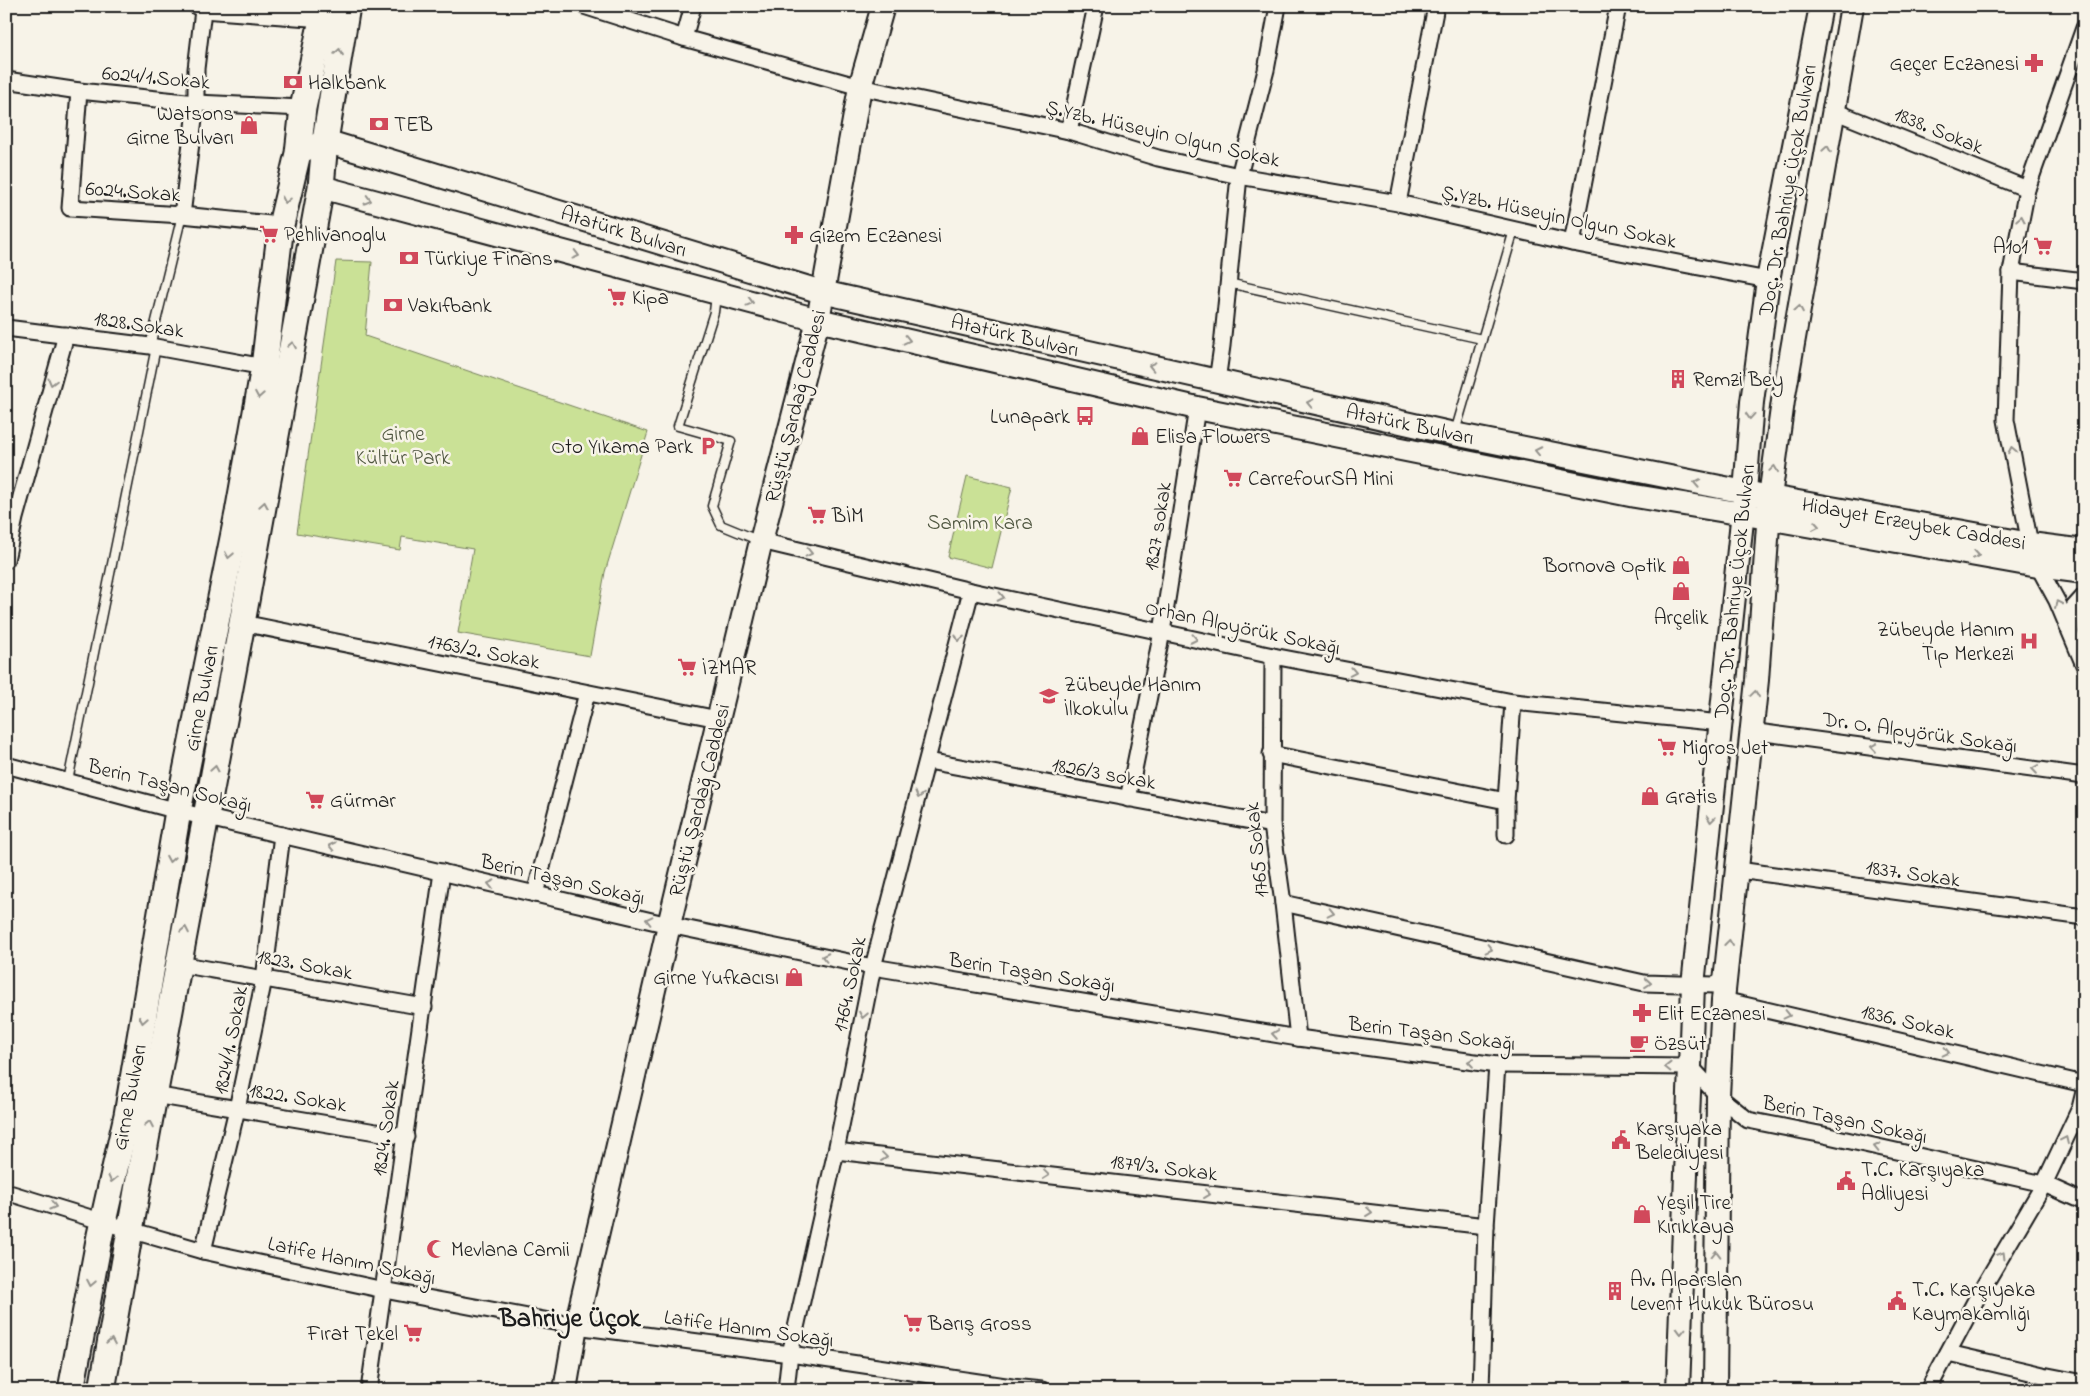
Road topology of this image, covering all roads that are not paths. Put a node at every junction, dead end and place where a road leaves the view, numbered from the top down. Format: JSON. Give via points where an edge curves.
{"nodes":[{"id":1,"x":347,"y":6,"type":"edge"},
{"id":2,"x":584,"y":6,"type":"edge"},
{"id":3,"x":693,"y":6,"type":"edge"},
{"id":4,"x":883,"y":6,"type":"edge"},
{"id":5,"x":1096,"y":6,"type":"edge"},
{"id":6,"x":1278,"y":6,"type":"edge"},
{"id":7,"x":1436,"y":6,"type":"edge"},
{"id":8,"x":1618,"y":6,"type":"edge"},
{"id":9,"x":1821,"y":6,"type":"edge"},
{"id":10,"x":1852,"y":6,"type":"edge"},
{"id":11,"x":200,"y":8,"type":"edge"},
{"id":12,"x":324,"y":12,"type":"edge"},
{"id":13,"x":2084,"y":28,"type":"edge"},
{"id":14,"x":684,"y":38,"type":"junction"},
{"id":15,"x":6,"y":80,"type":"edge"},
{"id":16,"x":860,"y":86,"type":"junction"},
{"id":17,"x":79,"y":91,"type":"junction"},
{"id":18,"x":196,"y":103,"type":"junction"},
{"id":19,"x":303,"y":108,"type":"junction"},
{"id":20,"x":1834,"y":111,"type":"junction"},
{"id":21,"x":1069,"y":131,"type":"junction"},
{"id":22,"x":325,"y":140,"type":"junction"},
{"id":23,"x":298,"y":153,"type":"junction"},
{"id":24,"x":1239,"y":176,"type":"junction"},
{"id":25,"x":321,"y":187,"type":"junction"},
{"id":26,"x":2027,"y":189,"type":"junction"},
{"id":27,"x":1398,"y":203,"type":"junction"},
{"id":28,"x":182,"y":215,"type":"junction"},
{"id":29,"x":281,"y":225,"type":"junction"},
{"id":30,"x":1514,"y":230,"type":"junction"},
{"id":31,"x":1572,"y":243,"type":"junction"},
{"id":32,"x":2011,"y":272,"type":"junction"},
{"id":33,"x":1768,"y":280,"type":"junction"},
{"id":34,"x":2084,"y":281,"type":"edge"},
{"id":35,"x":1228,"y":283,"type":"junction"},
{"id":36,"x":822,"y":292,"type":"junction"},
{"id":37,"x":716,"y":293,"type":"junction"},
{"id":38,"x":818,"y":320,"type":"junction"},
{"id":39,"x":6,"y":328,"type":"edge"},
{"id":40,"x":66,"y":336,"type":"junction"},
{"id":41,"x":1482,"y":339,"type":"junction"},
{"id":42,"x":153,"y":346,"type":"junction"},
{"id":43,"x":264,"y":367,"type":"junction"},
{"id":44,"x":1217,"y":381,"type":"junction"},
{"id":45,"x":1197,"y":408,"type":"junction"},
{"id":46,"x":1454,"y":434,"type":"junction"},
{"id":47,"x":1744,"y":503,"type":"junction"},
{"id":48,"x":1769,"y":507,"type":"junction"},
{"id":49,"x":11,"y":517,"type":"edge"},
{"id":50,"x":761,"y":541,"type":"junction"},
{"id":51,"x":2030,"y":544,"type":"junction"},
{"id":52,"x":2084,"y":551,"type":"edge"},
{"id":53,"x":6,"y":560,"type":"edge"},
{"id":54,"x":2038,"y":566,"type":"junction"},
{"id":55,"x":2084,"y":572,"type":"edge"},
{"id":56,"x":972,"y":591,"type":"junction"},
{"id":57,"x":2084,"y":596,"type":"edge"},
{"id":58,"x":242,"y":624,"type":"junction"},
{"id":59,"x":1162,"y":632,"type":"junction"},
{"id":60,"x":2071,"y":634,"type":"junction"},
{"id":61,"x":1273,"y":656,"type":"junction"},
{"id":62,"x":2084,"y":665,"type":"edge"},
{"id":63,"x":587,"y":693,"type":"junction"},
{"id":64,"x":1513,"y":702,"type":"junction"},
{"id":65,"x":718,"y":718,"type":"junction"},
{"id":66,"x":1722,"y":722,"type":"junction"},
{"id":67,"x":1750,"y":731,"type":"junction"},
{"id":68,"x":1271,"y":754,"type":"junction"},
{"id":69,"x":928,"y":761,"type":"junction"},
{"id":70,"x":6,"y":765,"type":"edge"},
{"id":71,"x":2084,"y":776,"type":"edge"},
{"id":72,"x":68,"y":781,"type":"junction"},
{"id":73,"x":1128,"y":799,"type":"junction"},
{"id":74,"x":1506,"y":801,"type":"junction"},
{"id":75,"x":178,"y":811,"type":"junction"},
{"id":76,"x":207,"y":816,"type":"junction"},
{"id":77,"x":1272,"y":825,"type":"junction"},
{"id":78,"x":282,"y":834,"type":"junction"},
{"id":79,"x":1506,"y":835,"type":"dead end"},
{"id":80,"x":1738,"y":870,"type":"junction"},
{"id":81,"x":442,"y":872,"type":"junction"},
{"id":82,"x":535,"y":894,"type":"junction"},
{"id":83,"x":1283,"y":903,"type":"junction"},
{"id":84,"x":2084,"y":917,"type":"edge"},
{"id":85,"x":668,"y":925,"type":"junction"},
{"id":86,"x":179,"y":964,"type":"junction"},
{"id":87,"x":873,"y":968,"type":"junction"},
{"id":88,"x":264,"y":979,"type":"junction"},
{"id":89,"x":1693,"y":985,"type":"junction"},
{"id":90,"x":1724,"y":990,"type":"junction"},
{"id":91,"x":424,"y":1006,"type":"junction"},
{"id":92,"x":1298,"y":1038,"type":"junction"},
{"id":93,"x":1497,"y":1065,"type":"junction"},
{"id":94,"x":1690,"y":1067,"type":"junction"},
{"id":95,"x":2084,"y":1084,"type":"edge"},
{"id":96,"x":2084,"y":1092,"type":"edge"},
{"id":97,"x":154,"y":1095,"type":"junction"},
{"id":98,"x":1718,"y":1096,"type":"junction"},
{"id":99,"x":237,"y":1109,"type":"junction"},
{"id":100,"x":2082,"y":1109,"type":"edge"},
{"id":101,"x":406,"y":1137,"type":"junction"},
{"id":102,"x":836,"y":1151,"type":"junction"},
{"id":103,"x":2044,"y":1184,"type":"junction"},
{"id":104,"x":6,"y":1192,"type":"edge"},
{"id":105,"x":2084,"y":1202,"type":"edge"},
{"id":106,"x":103,"y":1222,"type":"junction"},
{"id":107,"x":1486,"y":1226,"type":"junction"},
{"id":108,"x":130,"y":1230,"type":"junction"},
{"id":109,"x":204,"y":1251,"type":"junction"},
{"id":110,"x":384,"y":1290,"type":"junction"},
{"id":111,"x":576,"y":1326,"type":"junction"},
{"id":112,"x":1948,"y":1353,"type":"junction"},
{"id":113,"x":790,"y":1354,"type":"junction"},
{"id":114,"x":2041,"y":1383,"type":"edge"},
{"id":115,"x":2084,"y":1383,"type":"edge"},
{"id":116,"x":1012,"y":1388,"type":"edge"},
{"id":117,"x":71,"y":1390,"type":"edge"},
{"id":118,"x":102,"y":1390,"type":"edge"},
{"id":119,"x":369,"y":1390,"type":"edge"},
{"id":120,"x":565,"y":1390,"type":"edge"},
{"id":121,"x":786,"y":1390,"type":"edge"},
{"id":122,"x":1042,"y":1390,"type":"edge"},
{"id":123,"x":1481,"y":1390,"type":"edge"},
{"id":124,"x":1678,"y":1390,"type":"edge"},
{"id":125,"x":1714,"y":1390,"type":"edge"},
{"id":126,"x":1928,"y":1390,"type":"edge"}],
"edges":[{"from":22,"to":1,"type":"main road","name":"Girne Bulvarı","one_way":true},
{"from":2,"to":14,"type":"street","name":"Ş.Yzb. Hüseyin Olgun Sokak"},
{"from":3,"to":14,"type":"street"},
{"from":4,"to":16,"type":"main road","name":"Rüştü Şardağ Caddesi"},
{"from":5,"to":21,"type":"street"},
{"from":6,"to":24,"type":"street","via":[[1266,70]]},
{"from":7,"to":27,"type":"street"},
{"from":8,"to":31,"type":"street"},
{"from":9,"to":33,"type":"main road","name":"Doç. Dr. Bahriye Üçok Bulvarı"},
{"from":10,"to":20,"type":"main road","name":"Doç. Dr. Bahriye Üçok Bulvarı"},
{"from":11,"to":12,"type":"street"},
{"from":11,"to":18,"type":"street"},
{"from":12,"to":19,"type":"main road","name":"Girne Bulvarı"},
{"from":13,"to":26,"type":"street"},
{"from":14,"to":16,"type":"street","name":"Ş.Yzb. Hüseyin Olgun Sokak"},
{"from":15,"to":17,"type":"street","name":"6024/1.Sokak"},
{"from":16,"to":21,"type":"street","name":"Ş.Yzb. Hüseyin Olgun Sokak"},
{"from":16,"to":36,"type":"main road","name":"Rüştü Şardağ Caddesi"},
{"from":17,"to":18,"type":"street","name":"6024/1.Sokak"},
{"from":17,"to":28,"type":"street","name":"6024.Sokak","via":[[70,208]]},
{"from":18,"to":19,"type":"street","name":"6024/1.Sokak"},
{"from":18,"to":28,"type":"street"},
{"from":19,"to":23,"type":"main road","name":"Girne Bulvarı"},
{"from":20,"to":26,"type":"street","name":"1838. Sokak"},
{"from":48,"to":20,"type":"main road","name":"Doç. Dr. Bahriye Üçok Bulvarı","one_way":true,"via":[[1783,401]]},
{"from":21,"to":24,"type":"street","name":"Ş.Yzb. Hüseyin Olgun Sokak","via":[[1158,158]]},
{"from":22,"to":23,"type":"main road"},
{"from":22,"to":25,"type":"main road","name":"Girne Bulvarı"},
{"from":22,"to":36,"type":"main road","name":"Atatürk Bulvarı"},
{"from":23,"to":25,"type":"main road"},
{"from":23,"to":29,"type":"main road","name":"Girne Bulvarı","one_way":true},
{"from":24,"to":27,"type":"street","name":"Ş.Yzb. Hüseyin Olgun Sokak"},
{"from":24,"to":35,"type":"street"},
{"from":25,"to":37,"type":"main road","name":"Atatürk Bulvarı","one_way":true},
{"from":58,"to":25,"type":"main road","name":"Girne Bulvarı","one_way":true},
{"from":32,"to":26,"type":"street","one_way":true},
{"from":27,"to":30,"type":"street","name":"Ş.Yzb. Hüseyin Olgun Sokak"},
{"from":28,"to":29,"type":"street","name":"6024.Sokak"},
{"from":28,"to":42,"type":"lane"},
{"from":29,"to":43,"type":"main road","name":"Girne Bulvarı"},
{"from":30,"to":31,"type":"street","name":"Ş.Yzb. Hüseyin Olgun Sokak"},
{"from":30,"to":41,"type":"lane"},
{"from":31,"to":33,"type":"street","name":"Ş.Yzb. Hüseyin Olgun Sokak"},
{"from":32,"to":34,"type":"street"},
{"from":51,"to":32,"type":"street","one_way":true,"via":[[2006,420]]},
{"from":33,"to":47,"type":"main road","name":"Doç. Dr. Bahriye Üçok Bulvarı","one_way":true,"via":[[1752,402]]},
{"from":35,"to":41,"type":"lane"},
{"from":35,"to":44,"type":"street"},
{"from":36,"to":38,"type":"main road","name":"Rüştü Şardağ Caddesi"},
{"from":44,"to":36,"type":"main road","name":"Atatürk Bulvarı","one_way":true},
{"from":37,"to":38,"type":"main road","name":"Atatürk Bulvarı","one_way":true},
{"from":37,"to":50,"type":"lane","via":[[714,312],[678,426],[731,442],[712,506],[721,525]]},
{"from":38,"to":45,"type":"main road","name":"Atatürk Bulvarı","one_way":true},
{"from":38,"to":50,"type":"main road","name":"Rüştü Şardağ Caddesi"},
{"from":39,"to":40,"type":"street","name":"1828.Sokak"},
{"from":40,"to":42,"type":"street","name":"1828.Sokak"},
{"from":40,"to":49,"type":"street","one_way":true},
{"from":41,"to":46,"type":"lane"},
{"from":42,"to":43,"type":"street","name":"1828.Sokak"},
{"from":42,"to":72,"type":"lane"},
{"from":43,"to":75,"type":"main road","name":"Girne Bulvarı","one_way":true},
{"from":46,"to":44,"type":"main road","name":"Atatürk Bulvarı","one_way":true},
{"from":45,"to":47,"type":"main road","name":"Atatürk Bulvarı","via":[[1626,494]]},
{"from":45,"to":59,"type":"street","name":"1827 sokak"},
{"from":47,"to":46,"type":"main road","name":"Atatürk Bulvarı","one_way":true},
{"from":47,"to":48,"type":"main road","name":"Hidayet Erzeybek Caddesi"},
{"from":47,"to":66,"type":"main road","name":"Doç. Dr. Bahriye Üçok Bulvarı"},
{"from":48,"to":51,"type":"main road","name":"Hidayet Erzeybek Caddesi"},
{"from":48,"to":54,"type":"main road","name":"Hidayet Erzeybek Caddesi","one_way":true},
{"from":67,"to":48,"type":"main road","name":"Doç. Dr. Bahriye Üçok Bulvarı","one_way":true,"via":[[1757,680]]},
{"from":49,"to":53,"type":"street"},
{"from":50,"to":56,"type":"street","name":"Orhan Alpyörük Sokağı","one_way":true},
{"from":50,"to":65,"type":"main road","name":"Rüştü Şardağ Caddesi"},
{"from":51,"to":52,"type":"main road","name":"Hidayet Erzeybek Caddesi"},
{"from":51,"to":54,"type":"street"},
{"from":54,"to":55,"type":"main road","name":"Hidayet Erzeybek Caddesi"},
{"from":60,"to":54,"type":"street","one_way":true},
{"from":56,"to":59,"type":"street","name":"Orhan Alpyörük Sokağı","one_way":true},
{"from":56,"to":69,"type":"street","name":"1764. Sokak","one_way":true},
{"from":57,"to":60,"type":"street","via":[[2074,606]]},
{"from":58,"to":63,"type":"street","name":"1763/2. Sokak"},
{"from":76,"to":58,"type":"main road","name":"Girne Bulvarı","one_way":true},
{"from":59,"to":61,"type":"street","name":"Orhan Alpyörük Sokağı","one_way":true},
{"from":59,"to":73,"type":"street","name":"1827 sokak"},
{"from":60,"to":62,"type":"street"},
{"from":61,"to":64,"type":"street","name":"Orhan Alpyörük Sokağı","one_way":true},
{"from":61,"to":68,"type":"street","name":"1765 Sokak"},
{"from":63,"to":65,"type":"street","name":"1763/2. Sokak"},
{"from":63,"to":82,"type":"street"},
{"from":64,"to":66,"type":"street","name":"Orhan Alpyörük Sokağı"},
{"from":64,"to":74,"type":"street"},
{"from":65,"to":85,"type":"main road","name":"Rüştü Şardağ Caddesi"},
{"from":66,"to":89,"type":"main road","name":"Doç. Dr. Bahriye Üçok Bulvarı","one_way":true},
{"from":71,"to":67,"type":"street","name":"Dr. O. Alpyörük Sokağı","one_way":true},
{"from":67,"to":80,"type":"main road","name":"Doç. Dr. Bahriye Üçok Bulvarı"},
{"from":68,"to":74,"type":"street"},
{"from":68,"to":77,"type":"street","name":"1765 Sokak"},
{"from":69,"to":73,"type":"street","name":"1826/3 sokak"},
{"from":69,"to":87,"type":"street","name":"1764. Sokak","one_way":true},
{"from":70,"to":72,"type":"street","name":"Berin Taşan Sokağı"},
{"from":72,"to":75,"type":"street","name":"Berin Taşan Sokağı"},
{"from":73,"to":77,"type":"street","name":"1826/3 sokak"},
{"from":74,"to":79,"type":"street"},
{"from":75,"to":76,"type":"street","name":"Berin Taşan Sokağı"},
{"from":75,"to":106,"type":"main road","name":"Girne Bulvarı","one_way":true,"via":[[127,1115]]},
{"from":76,"to":78,"type":"street","name":"Berin Taşan Sokağı"},
{"from":86,"to":76,"type":"main road","name":"Girne Bulvarı","one_way":true},
{"from":77,"to":83,"type":"street","name":"1765 Sokak"},
{"from":81,"to":78,"type":"street","name":"Berin Taşan Sokağı","one_way":true},
{"from":78,"to":88,"type":"street","name":"1824/1. Sokak"},
{"from":80,"to":84,"type":"street","name":"1837. Sokak"},
{"from":90,"to":80,"type":"main road","name":"Doç. Dr. Bahriye Üçok Bulvarı","one_way":true},
{"from":82,"to":81,"type":"street","name":"Berin Taşan Sokağı","one_way":true},
{"from":81,"to":91,"type":"street","name":"1824. Sokak"},
{"from":85,"to":82,"type":"street","name":"Berin Taşan Sokağı","one_way":true},
{"from":83,"to":89,"type":"street","one_way":true,"via":[[1644,983]]},
{"from":83,"to":92,"type":"street","name":"1765 Sokak"},
{"from":87,"to":85,"type":"street","name":"Berin Taşan Sokağı","one_way":true},
{"from":85,"to":111,"type":"main road","name":"Rüştü Şardağ Caddesi"},
{"from":86,"to":88,"type":"street","name":"1823. Sokak"},
{"from":86,"to":97,"type":"main road","name":"Girne Bulvarı"},
{"from":92,"to":87,"type":"street","name":"Berin Taşan Sokağı","one_way":true},
{"from":87,"to":102,"type":"street","name":"1764. Sokak","one_way":true},
{"from":88,"to":91,"type":"street","name":"1823. Sokak"},
{"from":88,"to":99,"type":"street","name":"1824/1. Sokak"},
{"from":89,"to":90,"type":"street","via":[[1715,985]]},
{"from":89,"to":94,"type":"main road","name":"Doç. Dr. Bahriye Üçok Bulvarı"},
{"from":90,"to":95,"type":"street","name":"1836. Sokak","one_way":true},
{"from":90,"to":98,"type":"main road","name":"Doç. Dr. Bahriye Üçok Bulvarı"},
{"from":91,"to":101,"type":"street","name":"1824. Sokak"},
{"from":93,"to":92,"type":"street","name":"Berin Taşan Sokağı","one_way":true},
{"from":94,"to":93,"type":"street","name":"Berin Taşan Sokağı","one_way":true},
{"from":93,"to":107,"type":"street"},
{"from":94,"to":98,"type":"street","name":"Berin Taşan Sokağı"},
{"from":94,"to":124,"type":"main road","name":"Doç. Dr. Bahriye Üçok Bulvarı","one_way":true},
{"from":96,"to":100,"type":"street"},
{"from":97,"to":99,"type":"street","name":"1822. Sokak"},
{"from":108,"to":97,"type":"main road","name":"Girne Bulvarı","one_way":true},
{"from":103,"to":98,"type":"street","name":"Berin Taşan Sokağı","one_way":true,"via":[[1748,1120]]},
{"from":125,"to":98,"type":"main road","name":"Doç. Dr. Bahriye Üçok Bulvarı","one_way":true},
{"from":99,"to":101,"type":"street","name":"1822. Sokak"},
{"from":99,"to":109,"type":"street","name":"1824/1. Sokak"},
{"from":103,"to":100,"type":"street","one_way":true},
{"from":101,"to":110,"type":"street","name":"1824. Sokak"},
{"from":102,"to":107,"type":"street","name":"1879/3. Sokak","one_way":true},
{"from":102,"to":113,"type":"street","name":"1764. Sokak"},
{"from":103,"to":105,"type":"street","name":"Berin Taşan Sokağı"},
{"from":112,"to":103,"type":"street","one_way":true},
{"from":104,"to":106,"type":"street","name":"Latife Hanım Sokağı","one_way":true},
{"from":106,"to":108,"type":"street","name":"Latife Hanım Sokağı"},
{"from":106,"to":117,"type":"main road","name":"Girne Bulvarı","one_way":true},
{"from":107,"to":123,"type":"street"},
{"from":108,"to":109,"type":"street","name":"Latife Hanım Sokağı"},
{"from":118,"to":108,"type":"main road","name":"Girne Bulvarı","one_way":true},
{"from":109,"to":110,"type":"street","name":"Latife Hanım Sokağı"},
{"from":110,"to":111,"type":"street","name":"Latife Hanım Sokağı"},
{"from":110,"to":119,"type":"street","name":"1824. Sokak"},
{"from":111,"to":113,"type":"street","name":"Latife Hanım Sokağı"},
{"from":111,"to":120,"type":"main road","name":"Rüştü Şardağ Caddesi"},
{"from":112,"to":114,"type":"street"},
{"from":112,"to":126,"type":"street"},
{"from":113,"to":116,"type":"street","name":"Latife Hanım Sokağı"},
{"from":113,"to":121,"type":"street","name":"1764. Sokak"},
{"from":114,"to":115,"type":"street"},
{"from":116,"to":122,"type":"street","name":"Latife Hanım Sokağı"}]}
